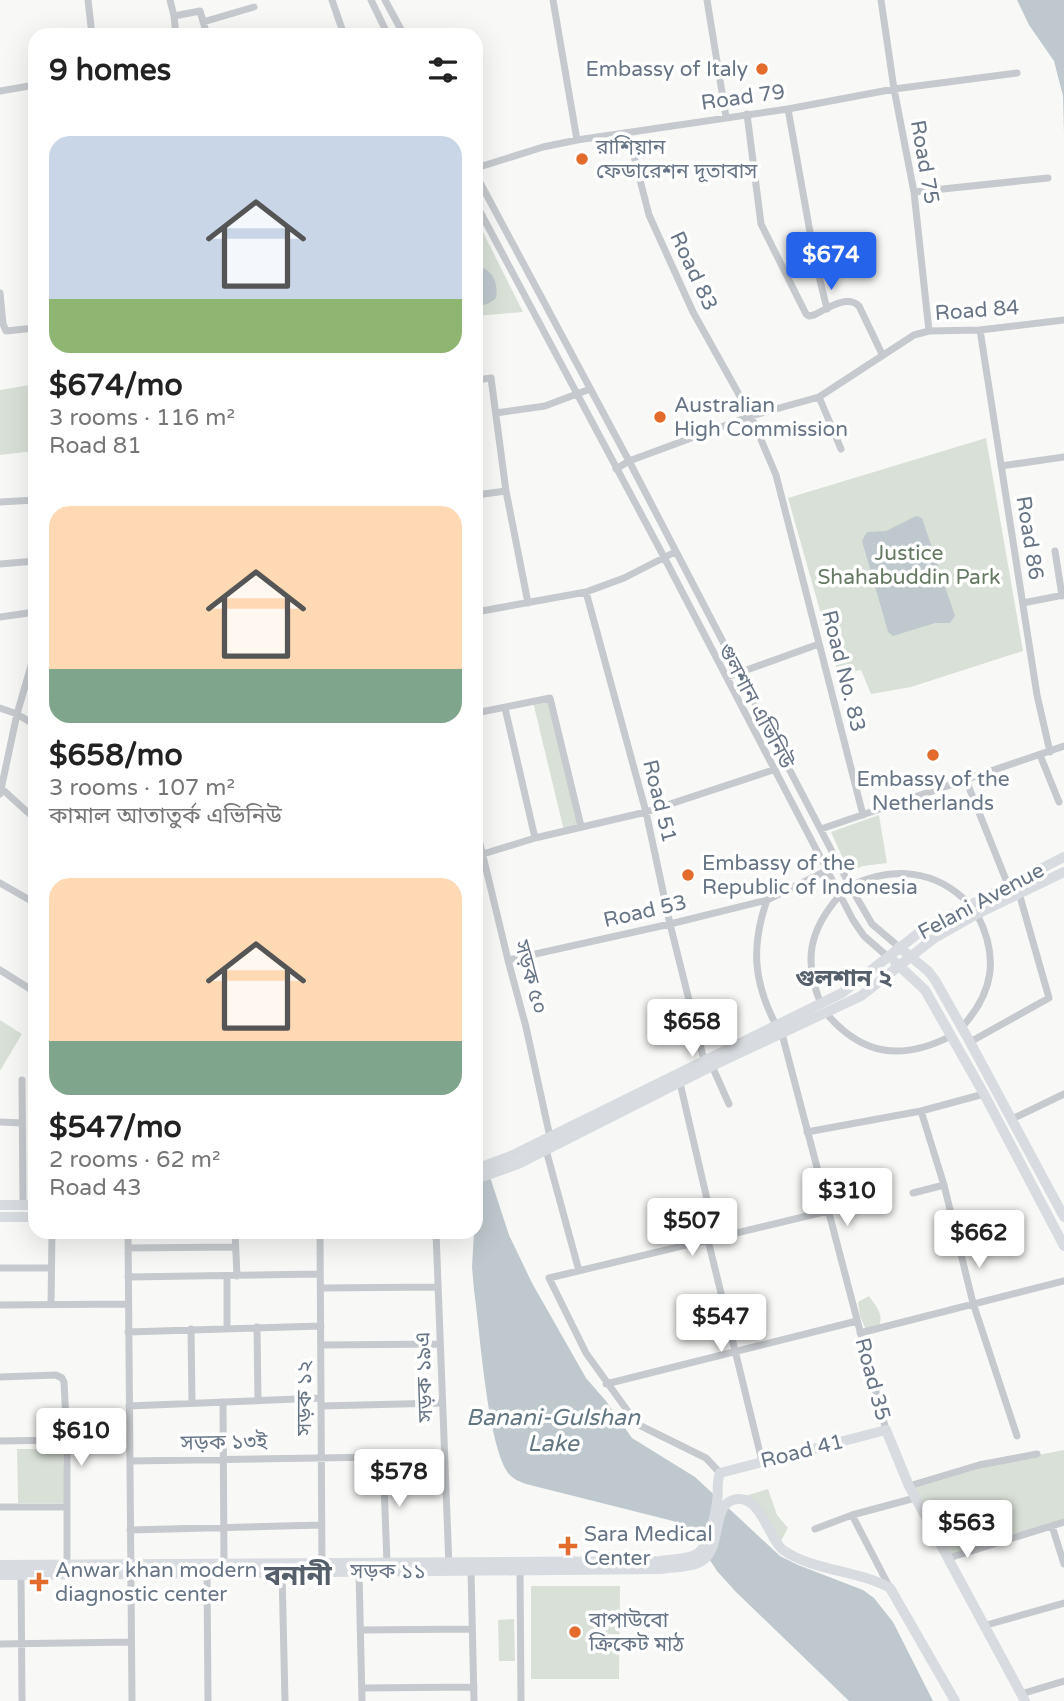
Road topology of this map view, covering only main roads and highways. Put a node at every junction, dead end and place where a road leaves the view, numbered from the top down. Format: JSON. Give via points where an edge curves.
{"nodes":[{"id":1,"x":1064,"y":857,"type":"edge"},
{"id":2,"x":1064,"y":872,"type":"edge"},
{"id":3,"x":899,"y":947,"type":"junction"},
{"id":4,"x":911,"y":956,"type":"junction"},
{"id":5,"x":888,"y":957,"type":"junction"},
{"id":6,"x":900,"y":966,"type":"junction"},
{"id":7,"x":823,"y":1009,"type":"junction"},
{"id":8,"x":708,"y":1063,"type":"junction"},
{"id":9,"x":547,"y":1142,"type":"junction"},
{"id":10,"x":494,"y":1167,"type":"junction"},
{"id":11,"x":483,"y":1168,"type":"edge"},
{"id":12,"x":483,"y":1174,"type":"edge"},
{"id":13,"x":0,"y":1205,"type":"edge"},
{"id":14,"x":28,"y":1205,"type":"edge"},
{"id":15,"x":0,"y":1217,"type":"edge"},
{"id":16,"x":28,"y":1217,"type":"edge"},
{"id":17,"x":1064,"y":1217,"type":"edge"},
{"id":18,"x":1064,"y":1245,"type":"edge"},
{"id":19,"x":886,"y":1430,"type":"joint"},
{"id":20,"x":692,"y":1561,"type":"junction"},
{"id":21,"x":0,"y":1565,"type":"edge"},
{"id":22,"x":520,"y":1566,"type":"junction"},
{"id":23,"x":449,"y":1567,"type":"junction"},
{"id":24,"x":322,"y":1568,"type":"junction"},
{"id":25,"x":130,"y":1569,"type":"junction"},
{"id":26,"x":0,"y":1575,"type":"edge"},
{"id":27,"x":1023,"y":1698,"type":"edge"},
{"id":28,"x":955,"y":1701,"type":"edge"}],
"edges":[{"from":1,"to":3,"type":"main road","name":"Felani Avenue","via":[[969,904]]},
{"from":2,"to":4,"type":"main road","name":"Felani Avenue","via":[[977,914]]},
{"from":3,"to":4,"type":"main road","name":"গুলশান এভিনিউ"},
{"from":3,"to":5,"type":"main road","name":"Felani Avenue"},
{"from":4,"to":6,"type":"main road","name":"Felani Avenue"},
{"from":4,"to":17,"type":"main road","name":"গুলশান এভিনিউ","via":[[931,975],[962,1027]]},
{"from":5,"to":6,"type":"main road","name":"গুলশান এভিনিউ"},
{"from":5,"to":7,"type":"main road","name":"Felani Avenue"},
{"from":6,"to":7,"type":"main road","name":"Felani Avenue","via":[[867,993]]},
{"from":6,"to":18,"type":"main road","name":"গুলশান এভিনিউ","via":[[921,985],[951,1036]]},
{"from":7,"to":8,"type":"main road","via":[[782,1034]]},
{"from":7,"to":8,"type":"main road","via":[[775,1025]]},
{"from":8,"to":9,"type":"main road"},
{"from":8,"to":9,"type":"main road","via":[[680,1083]]},
{"from":9,"to":10,"type":"main road"},
{"from":10,"to":11,"type":"main road"},
{"from":10,"to":12,"type":"main road"},
{"from":13,"to":14,"type":"main road"},
{"from":15,"to":16,"type":"main road"},
{"from":19,"to":20,"type":"main road","name":"Road 41","via":[[719,1474],[717,1504],[705,1545]]},
{"from":19,"to":27,"type":"main road","name":"Road 35","via":[[915,1498]]},
{"from":20,"to":22,"type":"main road","name":"সড়ক ১১"},
{"from":20,"to":28,"type":"main road","via":[[699,1563],[708,1555],[724,1507],[738,1499],[753,1507],[780,1547],[890,1588]]},
{"from":21,"to":25,"type":"main road","name":"সড়ক ১১"},
{"from":22,"to":23,"type":"main road","name":"সড়ক ১১"},
{"from":22,"to":23,"type":"main road","name":"সড়ক ১১","via":[[471,1571]]},
{"from":23,"to":24,"type":"main road","name":"সড়ক ১১","via":[[387,1563]]},
{"from":23,"to":24,"type":"main road","name":"সড়ক ১১","via":[[359,1572]]},
{"from":24,"to":25,"type":"main road","name":"সড়ক ১১","via":[[224,1564]]},
{"from":24,"to":25,"type":"main road","name":"সড়ক ১১","via":[[207,1573]]},
{"from":25,"to":26,"type":"main road","name":"সড়ক ১১"}]}
